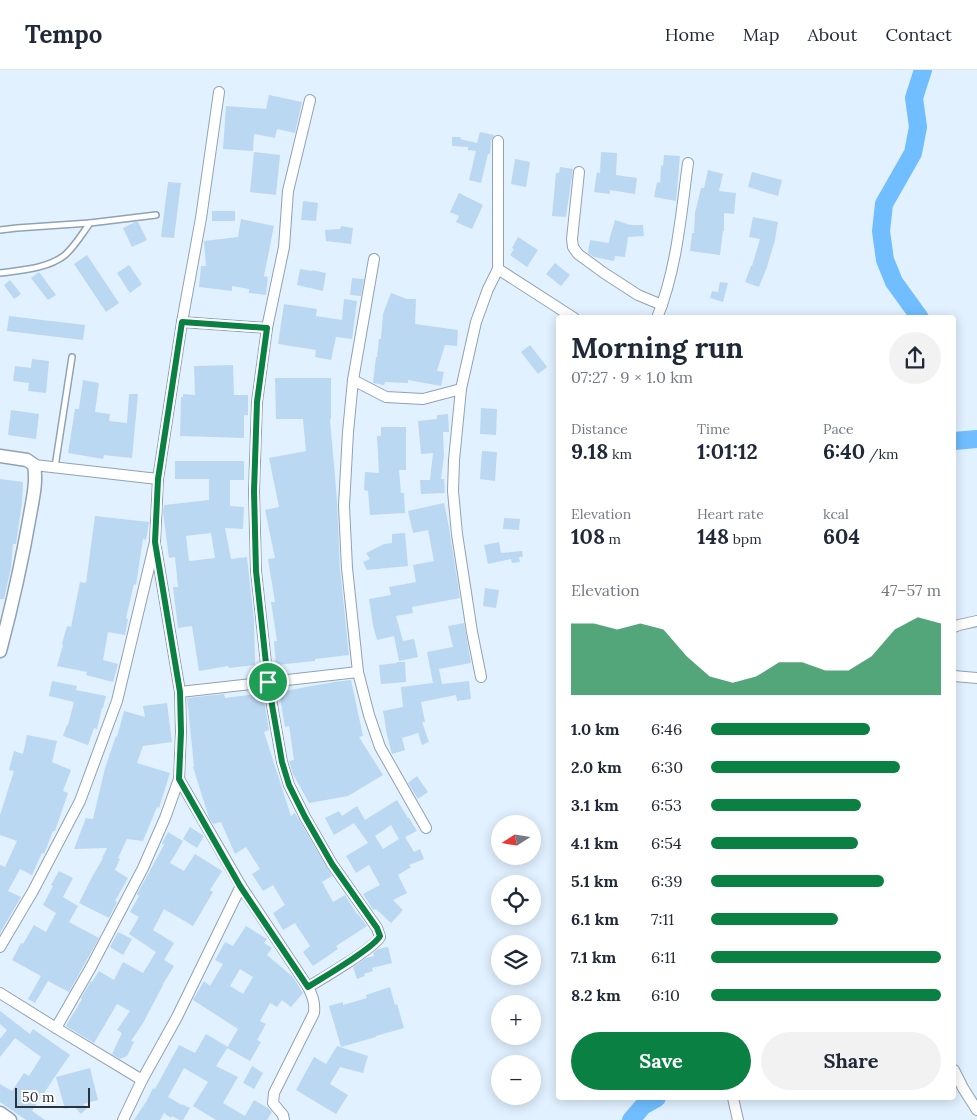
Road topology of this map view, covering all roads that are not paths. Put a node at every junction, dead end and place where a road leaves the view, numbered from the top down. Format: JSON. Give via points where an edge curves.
{"nodes":[{"id":1,"x":219,"y":92,"type":"dead end"},
{"id":2,"x":310,"y":100,"type":"dead end"},
{"id":3,"x":498,"y":141,"type":"dead end"},
{"id":4,"x":688,"y":162,"type":"dead end"},
{"id":5,"x":579,"y":172,"type":"dead end"},
{"id":6,"x":156,"y":215,"type":"dead end"},
{"id":7,"x":90,"y":223,"type":"junction"},
{"id":8,"x":0,"y":230,"type":"edge"},
{"id":9,"x":374,"y":258,"type":"dead end"},
{"id":10,"x":498,"y":269,"type":"junction"},
{"id":11,"x":0,"y":272,"type":"edge"},
{"id":12,"x":662,"y":305,"type":"junction"},
{"id":13,"x":569,"y":315,"type":"edge"},
{"id":14,"x":658,"y":315,"type":"edge"},
{"id":15,"x":182,"y":322,"type":"junction"},
{"id":16,"x":267,"y":328,"type":"junction"},
{"id":17,"x":72,"y":357,"type":"dead end"},
{"id":18,"x":353,"y":380,"type":"junction"},
{"id":19,"x":461,"y":389,"type":"junction"},
{"id":20,"x":0,"y":456,"type":"edge"},
{"id":21,"x":34,"y":465,"type":"junction"},
{"id":22,"x":55,"y":467,"type":"junction"},
{"id":23,"x":158,"y":479,"type":"junction"},
{"id":24,"x":155,"y":542,"type":"junction"},
{"id":25,"x":977,"y":621,"type":"edge"},
{"id":26,"x":956,"y":626,"type":"edge"},
{"id":27,"x":0,"y":651,"type":"edge"},
{"id":28,"x":358,"y":672,"type":"junction"},
{"id":29,"x":956,"y":676,"type":"edge"},
{"id":30,"x":481,"y":677,"type":"dead end"},
{"id":31,"x":977,"y":678,"type":"edge"},
{"id":32,"x":268,"y":682,"type":"junction"},
{"id":33,"x":180,"y":692,"type":"junction"},
{"id":34,"x":179,"y":779,"type":"junction"},
{"id":35,"x":426,"y":828,"type":"dead end"},
{"id":36,"x":240,"y":886,"type":"junction"},
{"id":37,"x":0,"y":947,"type":"edge"},
{"id":38,"x":308,"y":987,"type":"junction"},
{"id":39,"x":0,"y":992,"type":"edge"},
{"id":40,"x":56,"y":1028,"type":"junction"},
{"id":41,"x":956,"y":1074,"type":"edge"},
{"id":42,"x":142,"y":1080,"type":"junction"},
{"id":43,"x":733,"y":1100,"type":"edge"},
{"id":44,"x":977,"y":1110,"type":"edge"},
{"id":45,"x":0,"y":1113,"type":"edge"},
{"id":46,"x":10,"y":1120,"type":"edge"},
{"id":47,"x":123,"y":1120,"type":"edge"},
{"id":48,"x":284,"y":1120,"type":"edge"},
{"id":49,"x":738,"y":1120,"type":"edge"}],
"edges":[{"from":1,"to":15,"type":"street"},
{"from":2,"to":16,"type":"street","via":[[288,191],[284,247]]},
{"from":3,"to":10,"type":"street"},
{"from":4,"to":12,"type":"street","via":[[673,268]]},
{"from":5,"to":12,"type":"street","via":[[572,239],[578,254],[638,295]]},
{"from":6,"to":7,"type":"lane"},
{"from":7,"to":8,"type":"lane"},
{"from":7,"to":11,"type":"lane","via":[[76,244],[56,261]]},
{"from":9,"to":18,"type":"street"},
{"from":10,"to":13,"type":"street"},
{"from":10,"to":19,"type":"street","via":[[476,322]]},
{"from":12,"to":14,"type":"street"},
{"from":15,"to":16,"type":"street"},
{"from":15,"to":23,"type":"street"},
{"from":16,"to":32,"type":"street","via":[[257,402],[254,491],[256,571]]},
{"from":17,"to":22,"type":"lane"},
{"from":18,"to":19,"type":"street","via":[[386,397],[423,399]]},
{"from":18,"to":28,"type":"street","via":[[344,506]]},
{"from":19,"to":30,"type":"street","via":[[453,491],[464,583]]},
{"from":20,"to":21,"type":"street","via":[[27,460]]},
{"from":21,"to":22,"type":"street"},
{"from":21,"to":27,"type":"street","via":[[36,474],[28,528]]},
{"from":22,"to":23,"type":"street"},
{"from":23,"to":24,"type":"street"},
{"from":24,"to":33,"type":"street"},
{"from":24,"to":37,"type":"street","via":[[117,701],[80,801]]},
{"from":25,"to":26,"type":"street"},
{"from":28,"to":32,"type":"street"},
{"from":28,"to":35,"type":"street","via":[[380,747]]},
{"from":29,"to":31,"type":"street"},
{"from":32,"to":33,"type":"street"},
{"from":32,"to":38,"type":"street","via":[[289,785],[332,864],[380,936],[378,941]]},
{"from":33,"to":34,"type":"street"},
{"from":34,"to":36,"type":"street"},
{"from":34,"to":40,"type":"street","via":[[143,868]]},
{"from":36,"to":38,"type":"street"},
{"from":36,"to":42,"type":"street","via":[[177,1017]]},
{"from":38,"to":48,"type":"street","via":[[314,997],[314,1013],[274,1093],[274,1103]]},
{"from":39,"to":40,"type":"street"},
{"from":40,"to":42,"type":"street"},
{"from":41,"to":44,"type":"street"},
{"from":42,"to":47,"type":"street"},
{"from":43,"to":49,"type":"street"},
{"from":45,"to":46,"type":"street"}]}
